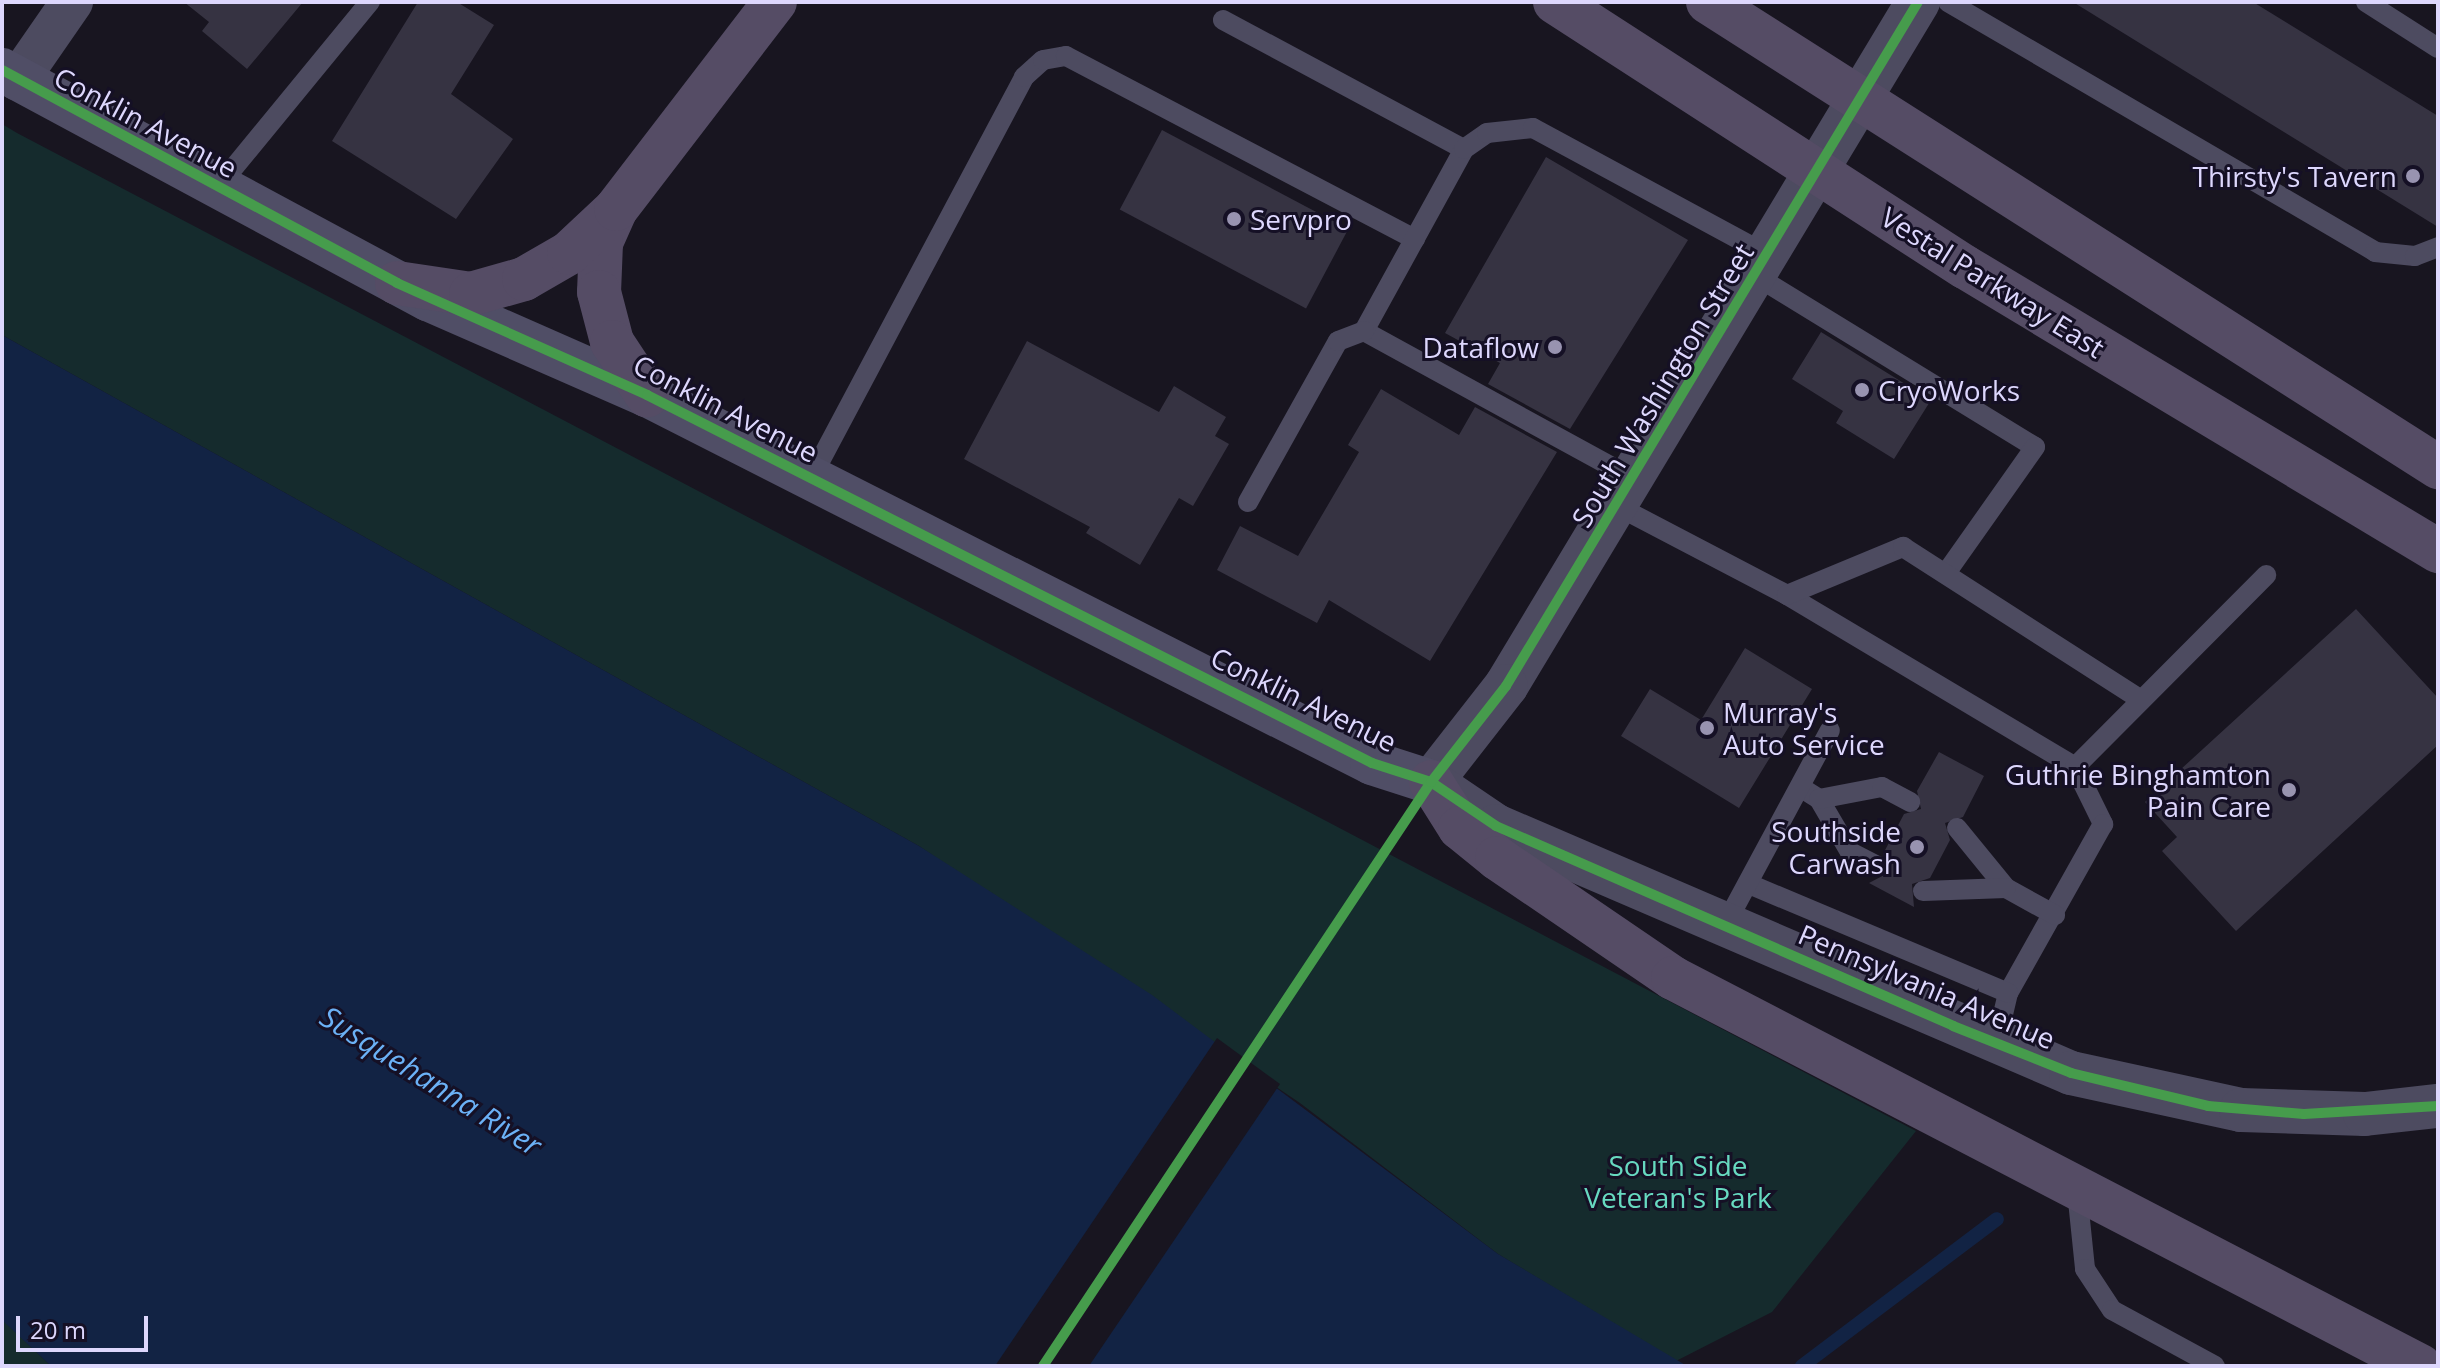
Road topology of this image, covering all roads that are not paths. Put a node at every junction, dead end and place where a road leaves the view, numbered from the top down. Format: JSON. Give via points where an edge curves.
{"nodes":[{"id":1,"x":72,"y":2,"type":"edge"},
{"id":2,"x":370,"y":2,"type":"edge"},
{"id":3,"x":775,"y":2,"type":"edge"},
{"id":4,"x":1555,"y":2,"type":"edge"},
{"id":5,"x":1708,"y":2,"type":"edge"},
{"id":6,"x":1918,"y":2,"type":"edge"},
{"id":7,"x":1948,"y":2,"type":"edge"},
{"id":8,"x":2366,"y":2,"type":"edge"},
{"id":9,"x":1223,"y":20,"type":"dead end"},
{"id":10,"x":2438,"y":48,"type":"edge"},
{"id":11,"x":10,"y":75,"type":"edge"},
{"id":12,"x":1860,"y":98,"type":"junction"},
{"id":13,"x":1464,"y":149,"type":"junction"},
{"id":14,"x":1820,"y":167,"type":"junction"},
{"id":15,"x":217,"y":188,"type":"junction"},
{"id":16,"x":616,"y":209,"type":"junction"},
{"id":17,"x":1415,"y":239,"type":"junction"},
{"id":18,"x":2438,"y":247,"type":"edge"},
{"id":19,"x":1762,"y":265,"type":"junction"},
{"id":20,"x":397,"y":283,"type":"junction"},
{"id":21,"x":1364,"y":331,"type":"junction"},
{"id":22,"x":647,"y":395,"type":"junction"},
{"id":23,"x":2363,"y":420,"type":"junction"},
{"id":24,"x":2438,"y":442,"type":"edge"},
{"id":25,"x":2438,"y":467,"type":"edge"},
{"id":26,"x":811,"y":478,"type":"junction"},
{"id":27,"x":1625,"y":492,"type":"junction"},
{"id":28,"x":1248,"y":502,"type":"dead end"},
{"id":29,"x":2438,"y":551,"type":"edge"},
{"id":30,"x":1946,"y":573,"type":"junction"},
{"id":31,"x":2266,"y":575,"type":"dead end"},
{"id":32,"x":1787,"y":595,"type":"junction"},
{"id":33,"x":2141,"y":700,"type":"junction"},
{"id":34,"x":1830,"y":730,"type":"dead end"},
{"id":35,"x":2075,"y":767,"type":"junction"},
{"id":36,"x":1431,"y":782,"type":"junction"},
{"id":37,"x":1800,"y":787,"type":"junction"},
{"id":38,"x":1819,"y":799,"type":"junction"},
{"id":39,"x":1910,"y":802,"type":"dead end"},
{"id":40,"x":1957,"y":828,"type":"dead end"},
{"id":41,"x":1877,"y":866,"type":"dead end"},
{"id":42,"x":1749,"y":884,"type":"junction"},
{"id":43,"x":2006,"y":888,"type":"junction"},
{"id":44,"x":1923,"y":891,"type":"dead end"},
{"id":45,"x":2055,"y":915,"type":"junction"},
{"id":46,"x":1725,"y":925,"type":"junction"},
{"id":47,"x":2008,"y":993,"type":"junction"},
{"id":48,"x":1996,"y":1044,"type":"junction"},
{"id":49,"x":2438,"y":1106,"type":"edge"},
{"id":50,"x":2077,"y":1191,"type":"junction"},
{"id":51,"x":2215,"y":1366,"type":"edge"},
{"id":52,"x":2420,"y":1366,"type":"edge"}],
"edges":[{"from":1,"to":11,"type":"street"},
{"from":2,"to":15,"type":"lane"},
{"from":3,"to":16,"type":"main road"},
{"from":4,"to":14,"type":"main road","name":"Vestal Parkway East"},
{"from":5,"to":12,"type":"main road"},
{"from":6,"to":12,"type":"street","name":"South Washington Street"},
{"from":7,"to":18,"type":"lane","via":[[2375,252],[2415,256]]},
{"from":8,"to":10,"type":"lane"},
{"from":9,"to":13,"type":"lane"},
{"from":11,"to":15,"type":"main road","name":"Conklin Avenue"},
{"from":12,"to":14,"type":"street","name":"South Washington Street"},
{"from":12,"to":23,"type":"main road"},
{"from":13,"to":17,"type":"lane"},
{"from":13,"to":19,"type":"lane","via":[[1487,133],[1533,128]]},
{"from":14,"to":19,"type":"street","name":"South Washington Street"},
{"from":14,"to":29,"type":"main road","name":"Vestal Parkway East","via":[[1930,245]]},
{"from":15,"to":20,"type":"main road","name":"Conklin Avenue"},
{"from":16,"to":20,"type":"main road","via":[[562,258],[507,286],[454,295]]},
{"from":16,"to":22,"type":"main road","via":[[601,243],[600,300],[621,359]]},
{"from":17,"to":21,"type":"lane"},
{"from":17,"to":26,"type":"lane","via":[[1066,56],[1043,60],[1024,77]]},
{"from":19,"to":27,"type":"street","name":"South Washington Street"},
{"from":19,"to":30,"type":"lane","via":[[2035,447]]},
{"from":20,"to":22,"type":"main road","name":"Conklin Avenue"},
{"from":21,"to":27,"type":"lane"},
{"from":21,"to":28,"type":"lane","via":[[1338,341]]},
{"from":22,"to":26,"type":"main road","name":"Conklin Avenue"},
{"from":23,"to":24,"type":"main road"},
{"from":23,"to":25,"type":"main road"},
{"from":26,"to":36,"type":"main road","name":"Conklin Avenue","via":[[1372,763]]},
{"from":27,"to":32,"type":"lane"},
{"from":27,"to":36,"type":"street","name":"South Washington Street","via":[[1506,686]]},
{"from":30,"to":32,"type":"lane","via":[[1903,547]]},
{"from":30,"to":33,"type":"lane"},
{"from":31,"to":33,"type":"lane"},
{"from":32,"to":35,"type":"lane"},
{"from":33,"to":35,"type":"lane"},
{"from":34,"to":37,"type":"lane"},
{"from":35,"to":45,"type":"lane","via":[[2103,824]]},
{"from":36,"to":46,"type":"street","name":"Pennsylvania Avenue","via":[[1496,826]]},
{"from":36,"to":50,"type":"main road","via":[[1460,828],[1604,936]]},
{"from":37,"to":38,"type":"lane"},
{"from":37,"to":42,"type":"lane"},
{"from":38,"to":39,"type":"lane","via":[[1882,787]]},
{"from":38,"to":41,"type":"lane","via":[[1850,852]]},
{"from":40,"to":43,"type":"lane"},
{"from":42,"to":46,"type":"lane"},
{"from":42,"to":47,"type":"lane"},
{"from":43,"to":44,"type":"lane"},
{"from":43,"to":45,"type":"lane"},
{"from":45,"to":47,"type":"lane"},
{"from":46,"to":48,"type":"street","name":"Pennsylvania Avenue"},
{"from":47,"to":48,"type":"lane"},
{"from":48,"to":49,"type":"street","name":"Pennsylvania Avenue","via":[[2071,1073],[2208,1106],[2304,1114]]},
{"from":50,"to":51,"type":"lane","via":[[2085,1269],[2112,1310]]},
{"from":50,"to":52,"type":"main road"}]}
